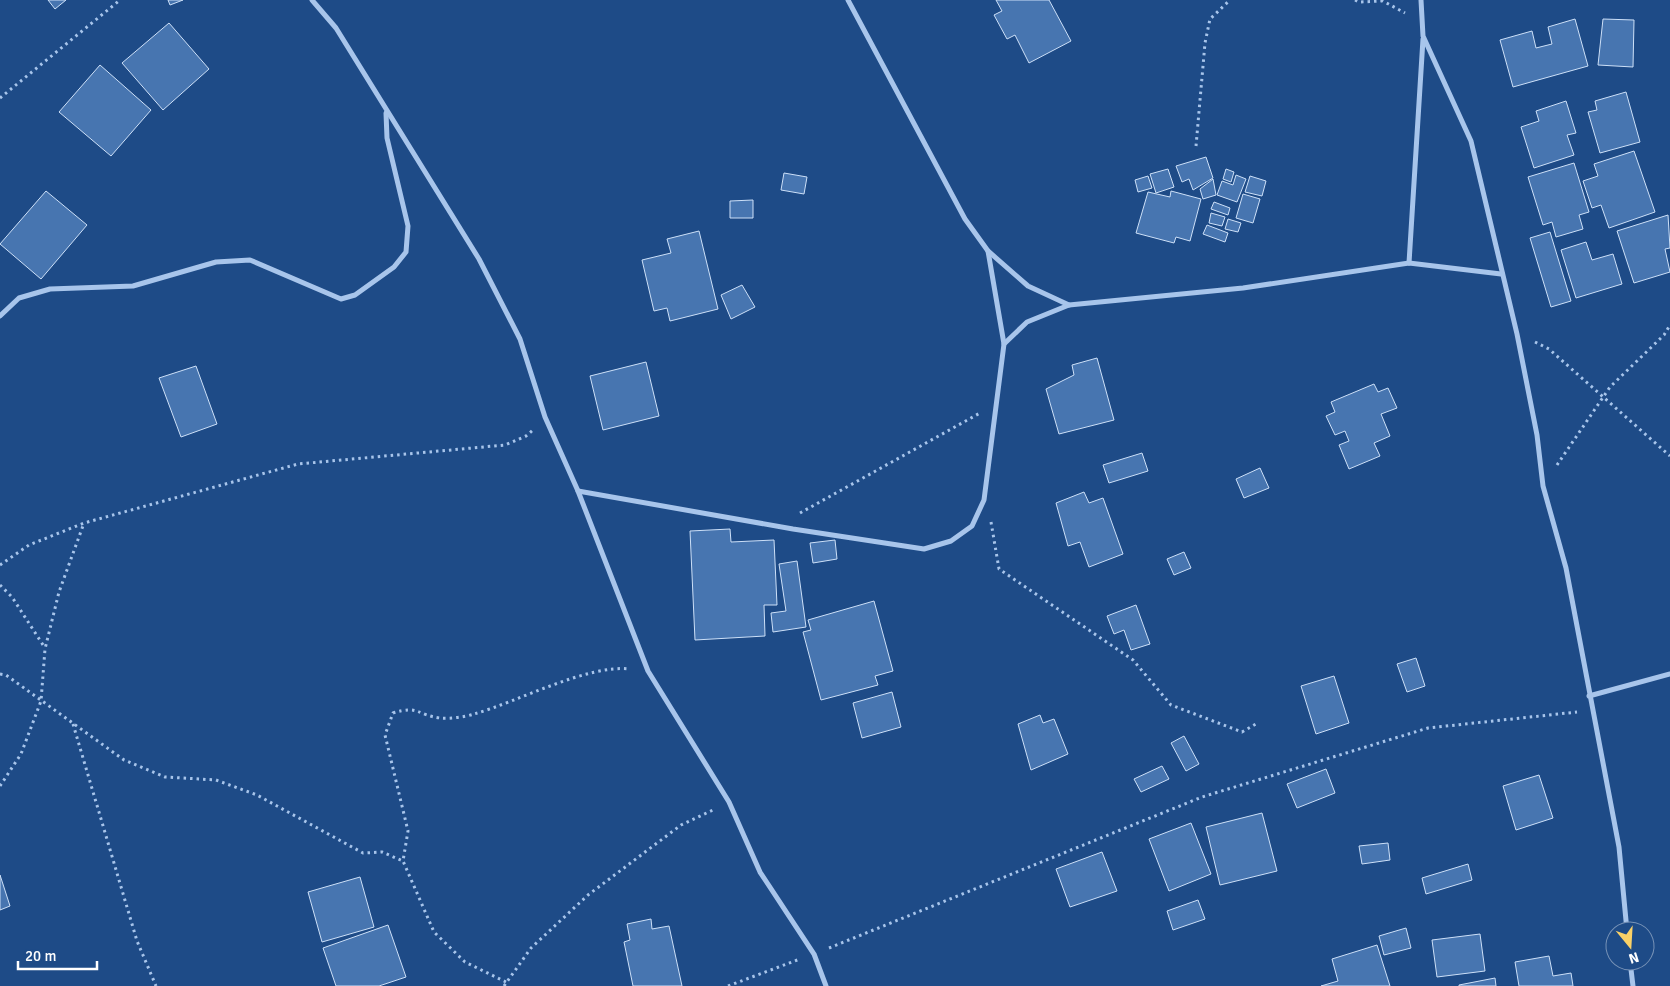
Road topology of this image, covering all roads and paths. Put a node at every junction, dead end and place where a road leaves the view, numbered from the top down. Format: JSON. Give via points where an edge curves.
{"nodes":[{"id":1,"x":120,"y":0,"type":"edge"},
{"id":2,"x":312,"y":0,"type":"edge"},
{"id":3,"x":848,"y":0,"type":"edge"},
{"id":4,"x":1230,"y":0,"type":"edge"},
{"id":5,"x":1355,"y":0,"type":"edge"},
{"id":6,"x":1382,"y":0,"type":"edge"},
{"id":7,"x":1421,"y":0,"type":"edge"},
{"id":8,"x":1423,"y":22,"type":"junction"},
{"id":9,"x":1424,"y":36,"type":"junction"},
{"id":10,"x":0,"y":98,"type":"edge"},
{"id":11,"x":386,"y":112,"type":"junction"},
{"id":12,"x":1196,"y":146,"type":"dead end"},
{"id":13,"x":988,"y":251,"type":"junction"},
{"id":14,"x":1409,"y":263,"type":"junction"},
{"id":15,"x":1501,"y":274,"type":"junction"},
{"id":16,"x":1069,"y":305,"type":"junction"},
{"id":17,"x":0,"y":316,"type":"edge"},
{"id":18,"x":1670,"y":325,"type":"edge"},
{"id":19,"x":1517,"y":334,"type":"junction"},
{"id":20,"x":1004,"y":344,"type":"junction"},
{"id":21,"x":1603,"y":398,"type":"junction"},
{"id":22,"x":996,"y":404,"type":"junction"},
{"id":23,"x":545,"y":417,"type":"junction"},
{"id":24,"x":1670,"y":456,"type":"edge"},
{"id":25,"x":1543,"y":486,"type":"junction"},
{"id":26,"x":578,"y":491,"type":"junction"},
{"id":27,"x":984,"y":500,"type":"junction"},
{"id":28,"x":84,"y":523,"type":"junction"},
{"id":29,"x":777,"y":526,"type":"junction"},
{"id":30,"x":0,"y":565,"type":"edge"},
{"id":31,"x":0,"y":585,"type":"edge"},
{"id":32,"x":45,"y":649,"type":"junction"},
{"id":33,"x":648,"y":671,"type":"junction"},
{"id":34,"x":0,"y":674,"type":"edge"},
{"id":35,"x":1670,"y":674,"type":"edge"},
{"id":36,"x":1589,"y":696,"type":"junction"},
{"id":37,"x":41,"y":701,"type":"junction"},
{"id":38,"x":1592,"y":710,"type":"junction"},
{"id":39,"x":73,"y":723,"type":"junction"},
{"id":40,"x":1256,"y":724,"type":"dead end"},
{"id":41,"x":0,"y":786,"type":"edge"},
{"id":42,"x":729,"y":802,"type":"junction"},
{"id":43,"x":403,"y":861,"type":"junction"},
{"id":44,"x":1626,"y":921,"type":"edge"},
{"id":45,"x":814,"y":954,"type":"junction"},
{"id":46,"x":1631,"y":971,"type":"edge"},
{"id":47,"x":505,"y":984,"type":"edge"},
{"id":48,"x":156,"y":986,"type":"edge"},
{"id":49,"x":728,"y":986,"type":"edge"},
{"id":50,"x":826,"y":986,"type":"edge"},
{"id":51,"x":1632,"y":986,"type":"edge"}],
"edges":[{"from":1,"to":10,"type":"path"},
{"from":2,"to":11,"type":"street","via":[[336,28]]},
{"from":3,"to":13,"type":"street","via":[[965,219]]},
{"from":4,"to":12,"type":"path","via":[[1210,19],[1204,43]]},
{"from":5,"to":6,"type":"path"},
{"from":6,"to":8,"type":"path"},
{"from":7,"to":8,"type":"street"},
{"from":8,"to":9,"type":"street"},
{"from":9,"to":14,"type":"street"},
{"from":9,"to":15,"type":"street","via":[[1471,141]]},
{"from":11,"to":17,"type":"street","via":[[387,138],[408,226],[406,252],[394,268],[355,295],[341,299],[250,260],[216,262],[133,286],[50,289],[19,298]]},
{"from":11,"to":23,"type":"street","via":[[479,259],[520,340]]},
{"from":13,"to":16,"type":"street","via":[[1028,286]]},
{"from":13,"to":20,"type":"street"},
{"from":14,"to":15,"type":"street"},
{"from":14,"to":16,"type":"street","via":[[1243,288]]},
{"from":15,"to":19,"type":"street"},
{"from":16,"to":20,"type":"street","via":[[1027,322]]},
{"from":18,"to":21,"type":"path"},
{"from":19,"to":21,"type":"path","via":[[1549,349]]},
{"from":19,"to":25,"type":"street","via":[[1537,435]]},
{"from":20,"to":22,"type":"street"},
{"from":21,"to":24,"type":"path"},
{"from":21,"to":25,"type":"path"},
{"from":22,"to":27,"type":"street"},
{"from":22,"to":29,"type":"path"},
{"from":23,"to":26,"type":"street"},
{"from":23,"to":28,"type":"path","via":[[526,436],[505,445],[298,464]]},
{"from":25,"to":36,"type":"street","via":[[1566,568]]},
{"from":26,"to":29,"type":"street"},
{"from":26,"to":33,"type":"street"},
{"from":27,"to":29,"type":"street","via":[[972,526],[951,541],[924,549]]},
{"from":27,"to":40,"type":"path","via":[[992,525],[999,570],[1133,660],[1171,705],[1242,732]]},
{"from":28,"to":30,"type":"path","via":[[29,544]]},
{"from":28,"to":32,"type":"path","via":[[59,592]]},
{"from":31,"to":32,"type":"path","via":[[12,596]]},
{"from":32,"to":37,"type":"path"},
{"from":33,"to":42,"type":"street"},
{"from":33,"to":43,"type":"path","via":[[617,667],[472,715],[440,718],[409,708],[393,713],[385,735],[408,831]]},
{"from":34,"to":37,"type":"path"},
{"from":35,"to":36,"type":"street"},
{"from":36,"to":38,"type":"street"},
{"from":37,"to":39,"type":"path"},
{"from":37,"to":41,"type":"path","via":[[21,754]]},
{"from":38,"to":44,"type":"street","via":[[1619,847]]},
{"from":38,"to":45,"type":"path","via":[[1428,728],[1202,796]]},
{"from":39,"to":43,"type":"path","via":[[124,760],[165,777],[216,780],[249,792],[363,853],[382,852]]},
{"from":39,"to":48,"type":"path","via":[[137,942]]},
{"from":42,"to":45,"type":"street","via":[[760,872]]},
{"from":42,"to":47,"type":"path","via":[[681,825],[588,895],[531,948]]},
{"from":43,"to":47,"type":"path","via":[[434,932],[466,962]]},
{"from":45,"to":49,"type":"path"},
{"from":45,"to":50,"type":"street"},
{"from":46,"to":51,"type":"street"}]}
